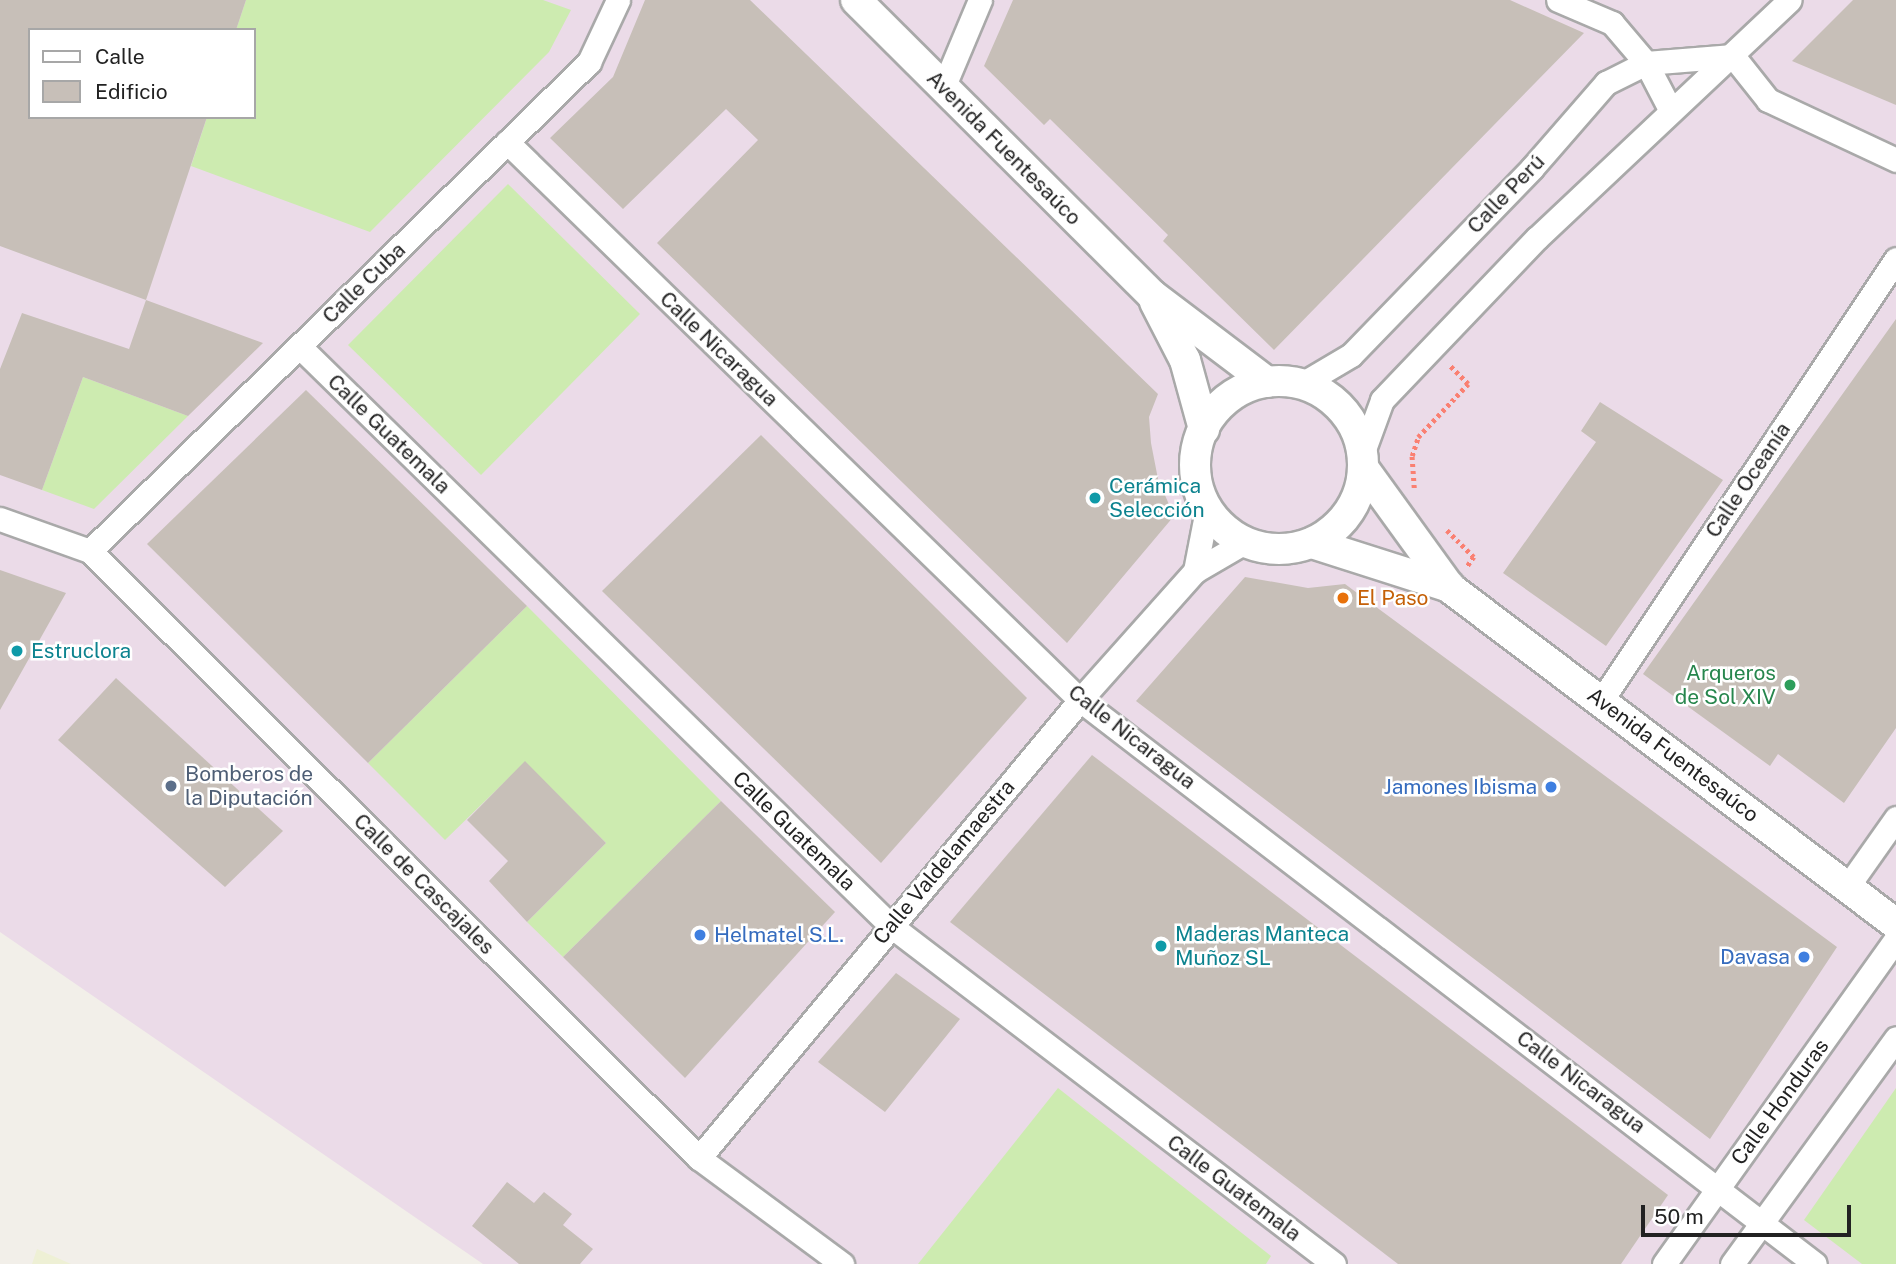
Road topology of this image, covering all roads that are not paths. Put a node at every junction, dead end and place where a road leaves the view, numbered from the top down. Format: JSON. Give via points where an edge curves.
{"nodes":[{"id":1,"x":856,"y":0,"type":"edge"},
{"id":2,"x":980,"y":0,"type":"edge"},
{"id":3,"x":1558,"y":0,"type":"edge"},
{"id":4,"x":1790,"y":0,"type":"edge"},
{"id":5,"x":615,"y":1,"type":"edge"},
{"id":6,"x":1733,"y":56,"type":"junction"},
{"id":7,"x":1646,"y":63,"type":"junction"},
{"id":8,"x":943,"y":88,"type":"junction"},
{"id":9,"x":1671,"y":111,"type":"junction"},
{"id":10,"x":507,"y":142,"type":"junction"},
{"id":11,"x":1896,"y":160,"type":"edge"},
{"id":12,"x":1896,"y":259,"type":"edge"},
{"id":13,"x":1152,"y":295,"type":"junction"},
{"id":14,"x":299,"y":346,"type":"junction"},
{"id":15,"x":1267,"y":382,"type":"junction"},
{"id":16,"x":1302,"y":384,"type":"junction"},
{"id":17,"x":1204,"y":429,"type":"junction"},
{"id":18,"x":1364,"y":460,"type":"junction"},
{"id":19,"x":1207,"y":509,"type":"junction"},
{"id":20,"x":0,"y":519,"type":"edge"},
{"id":21,"x":1245,"y":542,"type":"junction"},
{"id":22,"x":1312,"y":543,"type":"junction"},
{"id":23,"x":90,"y":551,"type":"junction"},
{"id":24,"x":1195,"y":571,"type":"junction"},
{"id":25,"x":1450,"y":587,"type":"junction"},
{"id":26,"x":1080,"y":700,"type":"junction"},
{"id":27,"x":1601,"y":701,"type":"junction"},
{"id":28,"x":1896,"y":818,"type":"edge"},
{"id":29,"x":1849,"y":886,"type":"junction"},
{"id":30,"x":1896,"y":924,"type":"edge"},
{"id":31,"x":891,"y":926,"type":"junction"},
{"id":32,"x":1896,"y":939,"type":"edge"},
{"id":33,"x":1896,"y":1038,"type":"edge"},
{"id":34,"x":699,"y":1158,"type":"junction"},
{"id":35,"x":1718,"y":1187,"type":"junction"},
{"id":36,"x":1762,"y":1223,"type":"junction"},
{"id":37,"x":842,"y":1264,"type":"edge"},
{"id":38,"x":1334,"y":1264,"type":"edge"},
{"id":39,"x":1664,"y":1264,"type":"edge"},
{"id":40,"x":1732,"y":1264,"type":"edge"},
{"id":41,"x":1815,"y":1264,"type":"edge"}],
"edges":[{"from":1,"to":8,"type":"street","name":"Avenida Fuentesaúco"},
{"from":2,"to":8,"type":"street"},
{"from":3,"to":7,"type":"street","via":[[1612,23]]},
{"from":4,"to":6,"type":"street"},
{"from":5,"to":10,"type":"street","name":"Calle Cuba","via":[[589,62]]},
{"from":6,"to":7,"type":"street","name":"Calle Perú"},
{"from":6,"to":9,"type":"street"},
{"from":6,"to":11,"type":"street","via":[[1768,100]]},
{"from":7,"to":9,"type":"street"},
{"from":7,"to":16,"type":"street","name":"Calle Perú","via":[[1606,83],[1532,168],[1351,355]]},
{"from":8,"to":13,"type":"street","name":"Avenida Fuentesaúco"},
{"from":9,"to":18,"type":"street","via":[[1538,237],[1382,400]]},
{"from":10,"to":14,"type":"street","name":"Calle Cuba"},
{"from":10,"to":26,"type":"street","name":"Calle Nicaragua"},
{"from":12,"to":27,"type":"street","name":"Calle Oceanía"},
{"from":13,"to":15,"type":"street","name":"Avenida Fuentesaúco"},
{"from":13,"to":17,"type":"street","name":"Avenida Fuentesaúco","via":[[1185,360]]},
{"from":14,"to":23,"type":"street","name":"Calle Cuba"},
{"from":14,"to":31,"type":"street","name":"Calle Guatemala"},
{"from":15,"to":16,"type":"street"},
{"from":15,"to":17,"type":"street","via":[[1230,398]]},
{"from":16,"to":18,"type":"street","via":[[1338,406],[1352,422]]},
{"from":17,"to":19,"type":"street","via":[[1195,470]]},
{"from":18,"to":22,"type":"street","via":[[1349,514]]},
{"from":18,"to":25,"type":"street","name":"Avenida Fuentesaúco"},
{"from":19,"to":21,"type":"street","via":[[1224,529]]},
{"from":19,"to":24,"type":"street"},
{"from":20,"to":23,"type":"street","name":"Calle de Cascajales"},
{"from":21,"to":22,"type":"street","via":[[1278,550]]},
{"from":21,"to":24,"type":"street","name":"Calle Valdelamaestra"},
{"from":22,"to":25,"type":"street","name":"Avenida Fuentesaúco"},
{"from":23,"to":34,"type":"street","name":"Calle de Cascajales"},
{"from":24,"to":26,"type":"street","name":"Calle Valdelamaestra"},
{"from":25,"to":27,"type":"street","name":"Avenida Fuentesaúco"},
{"from":26,"to":31,"type":"street","name":"Calle Valdelamaestra"},
{"from":26,"to":35,"type":"street","name":"Calle Nicaragua"},
{"from":27,"to":29,"type":"street","name":"Avenida Fuentesaúco"},
{"from":28,"to":29,"type":"street"},
{"from":29,"to":30,"type":"street","name":"Avenida Fuentesaúco"},
{"from":31,"to":34,"type":"street","name":"Calle Valdelamaestra"},
{"from":31,"to":38,"type":"street","name":"Calle Guatemala"},
{"from":32,"to":35,"type":"street","name":"Calle Honduras"},
{"from":33,"to":36,"type":"street"},
{"from":34,"to":37,"type":"street","name":"Calle de Cascajales"},
{"from":35,"to":36,"type":"street","name":"Calle Nicaragua"},
{"from":35,"to":39,"type":"street","name":"Calle Honduras"},
{"from":36,"to":40,"type":"street"},
{"from":36,"to":41,"type":"street","name":"Calle Nicaragua"}]}
